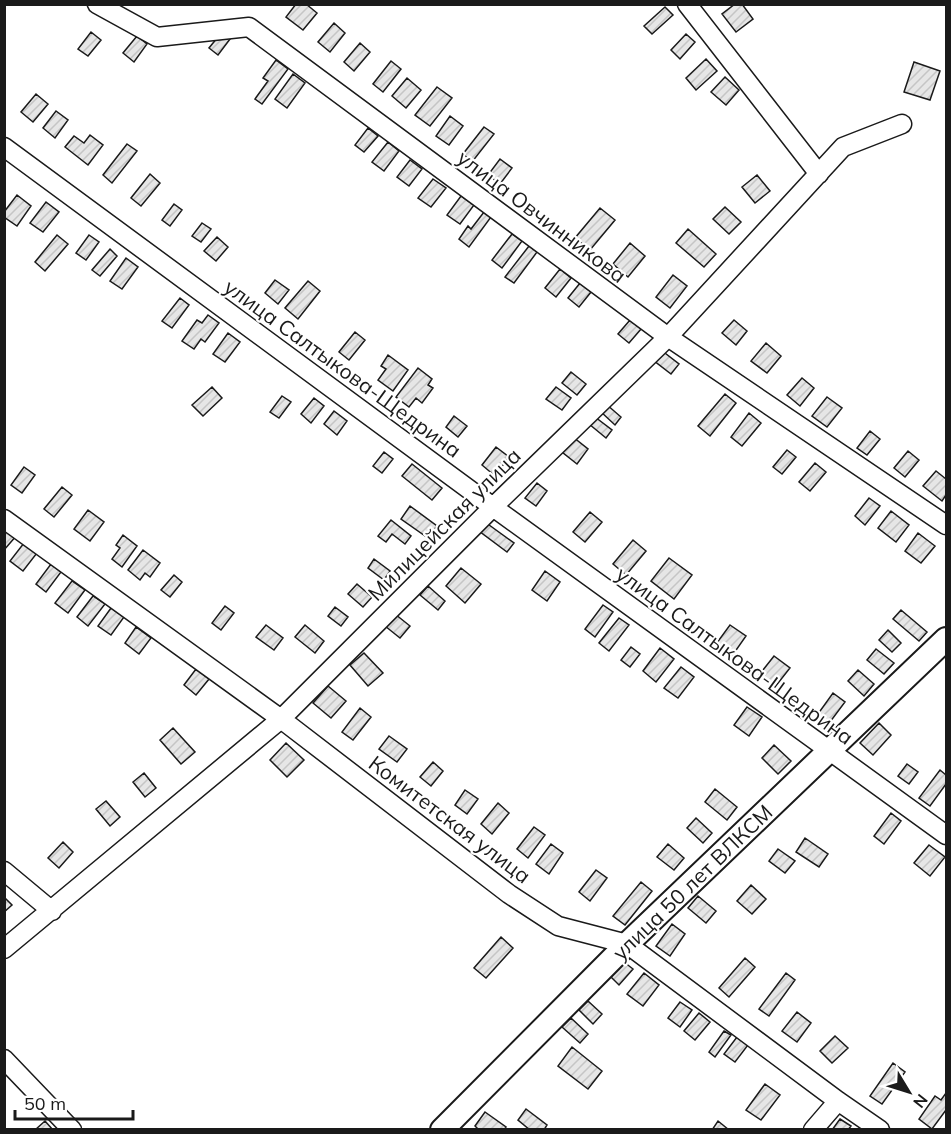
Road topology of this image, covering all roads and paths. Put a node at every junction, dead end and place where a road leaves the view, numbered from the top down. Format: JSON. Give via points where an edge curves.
{"nodes":[{"id":1,"x":97,"y":4,"type":"edge"},
{"id":2,"x":687,"y":4,"type":"edge"},
{"id":3,"x":902,"y":124,"type":"dead end"},
{"id":4,"x":4,"y":147,"type":"edge"},
{"id":5,"x":819,"y":174,"type":"junction"},
{"id":6,"x":668,"y":337,"type":"junction"},
{"id":7,"x":493,"y":507,"type":"junction"},
{"id":8,"x":4,"y":519,"type":"edge"},
{"id":9,"x":946,"y":525,"type":"edge"},
{"id":10,"x":946,"y":639,"type":"edge"},
{"id":11,"x":280,"y":719,"type":"junction"},
{"id":12,"x":829,"y":750,"type":"junction"},
{"id":13,"x":946,"y":836,"type":"edge"},
{"id":14,"x":4,"y":871,"type":"edge"},
{"id":15,"x":52,"y":911,"type":"junction"},
{"id":16,"x":627,"y":944,"type":"junction"},
{"id":17,"x":4,"y":950,"type":"edge"},
{"id":18,"x":4,"y":1059,"type":"edge"},
{"id":19,"x":838,"y":1101,"type":"junction"},
{"id":20,"x":72,"y":1130,"type":"edge"},
{"id":21,"x":442,"y":1130,"type":"edge"},
{"id":22,"x":813,"y":1130,"type":"edge"},
{"id":23,"x":880,"y":1130,"type":"edge"}],
"edges":[{"from":1,"to":6,"type":"street","name":"улица Овчинникова","via":[[157,37],[249,27]]},
{"from":2,"to":5,"type":"street"},
{"from":3,"to":5,"type":"street","name":"Милицейская улица","via":[[843,147]]},
{"from":4,"to":7,"type":"street","name":"улица Салтыкова-Щедрина"},
{"from":5,"to":6,"type":"street","name":"Милицейская улица"},
{"from":6,"to":7,"type":"street","name":"Милицейская улица"},
{"from":6,"to":9,"type":"street","name":"улица Овчинникова"},
{"from":7,"to":11,"type":"street","name":"Милицейская улица"},
{"from":7,"to":12,"type":"street","name":"улица Салтыкова-Щедрина"},
{"from":8,"to":11,"type":"street","name":"Комитетская улица"},
{"from":10,"to":12,"type":"main road","name":"улица 50 лет ВЛКСМ"},
{"from":11,"to":15,"type":"street","name":"Милицейская улица"},
{"from":11,"to":16,"type":"street","name":"Комитетская улица","via":[[509,894],[558,926]]},
{"from":12,"to":13,"type":"street","name":"улица Салтыкова-Щедрина"},
{"from":12,"to":16,"type":"main road","name":"улица 50 лет ВЛКСМ"},
{"from":14,"to":15,"type":"street"},
{"from":15,"to":17,"type":"street","name":"Милицейская улица"},
{"from":16,"to":19,"type":"street","name":"Комитетская улица"},
{"from":16,"to":21,"type":"main road","name":"улица 50 лет ВЛКСМ"},
{"from":18,"to":20,"type":"street"},
{"from":19,"to":22,"type":"street"},
{"from":19,"to":23,"type":"street","name":"Комитетская улица"}]}
